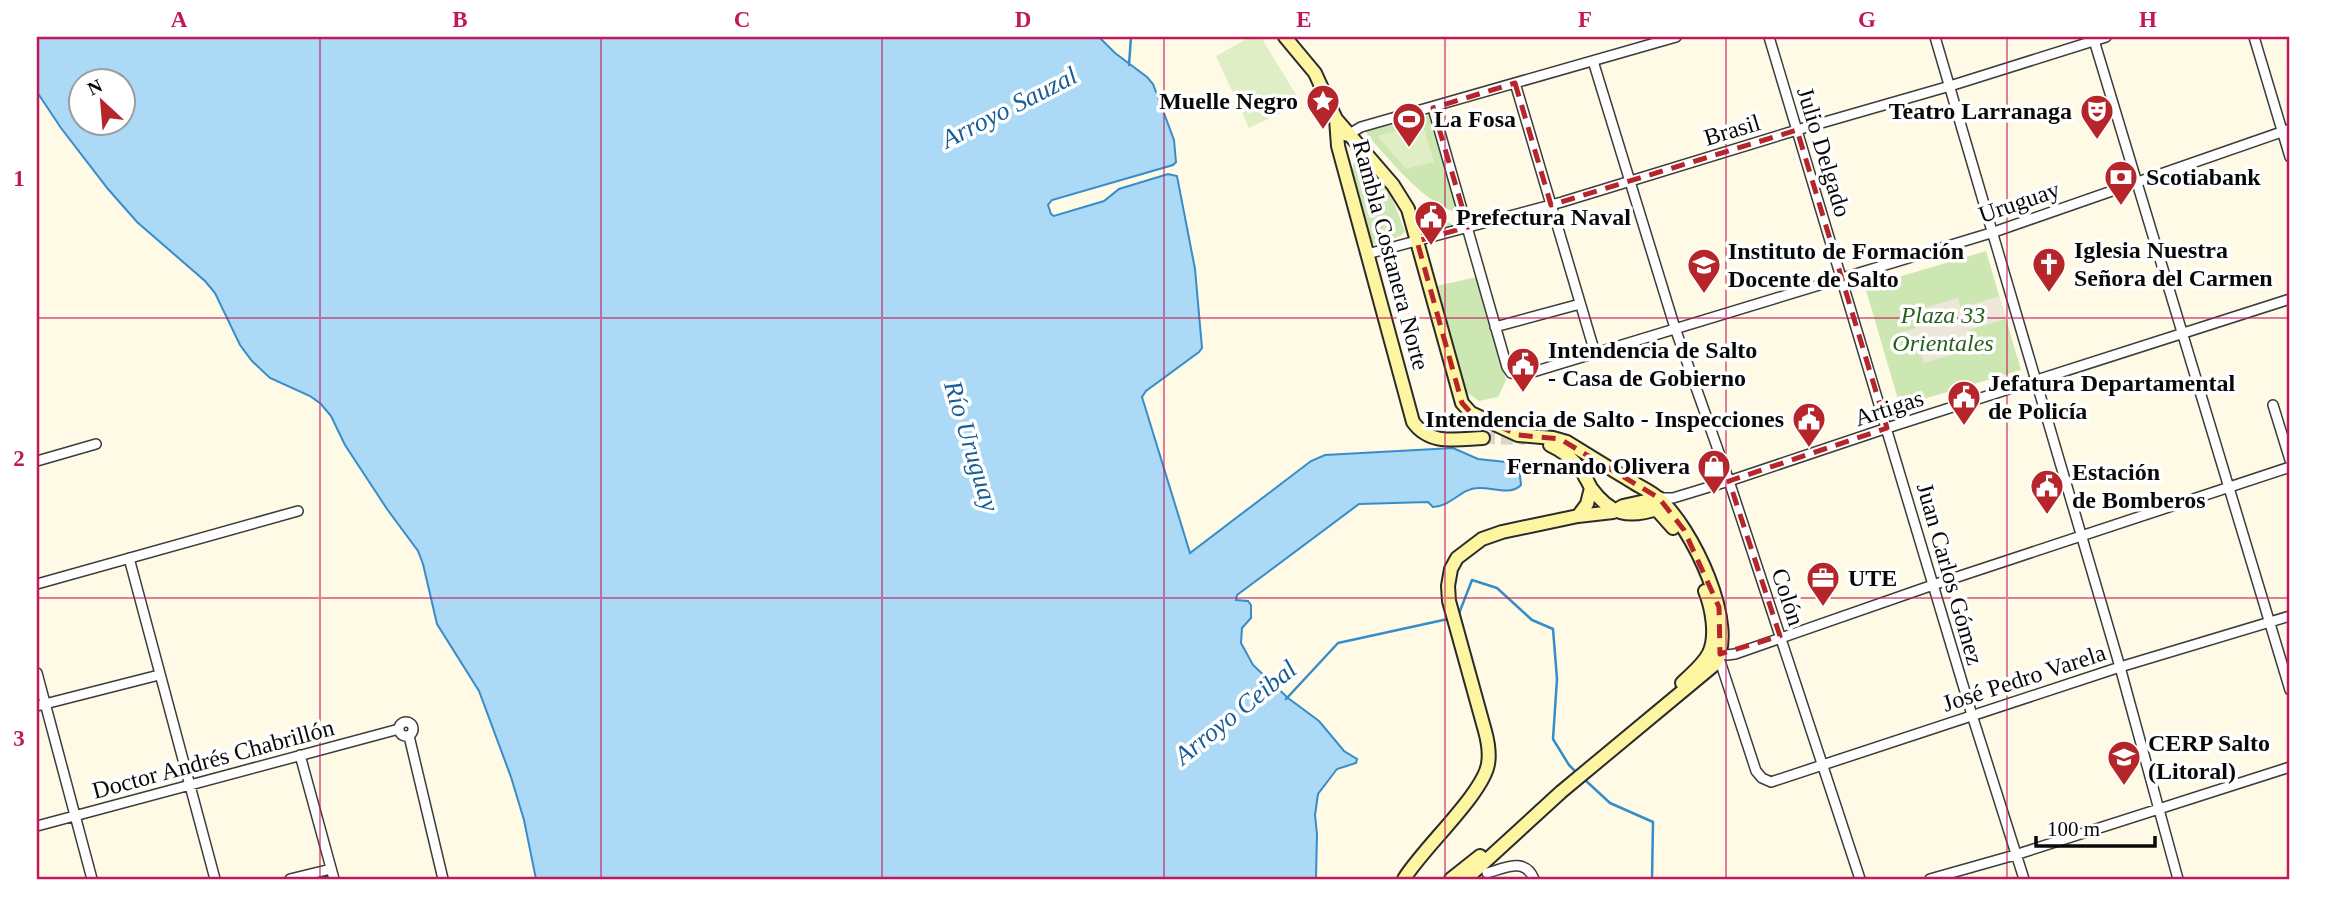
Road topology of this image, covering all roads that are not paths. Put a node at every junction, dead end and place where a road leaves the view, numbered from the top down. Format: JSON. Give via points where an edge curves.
{"nodes":[{"id":1,"x":1285,"y":37,"type":"edge"},
{"id":2,"x":1675,"y":37,"type":"edge"},
{"id":3,"x":1769,"y":37,"type":"edge"},
{"id":4,"x":1936,"y":37,"type":"edge"},
{"id":5,"x":2106,"y":37,"type":"edge"},
{"id":6,"x":2254,"y":37,"type":"edge"},
{"id":7,"x":2093,"y":39,"type":"edge"},
{"id":8,"x":1593,"y":61,"type":"junction"},
{"id":9,"x":1515,"y":83,"type":"junction"},
{"id":10,"x":1950,"y":86,"type":"junction"},
{"id":11,"x":1433,"y":108,"type":"junction"},
{"id":12,"x":1336,"y":118,"type":"junction"},
{"id":13,"x":1797,"y":130,"type":"junction"},
{"id":14,"x":2286,"y":130,"type":"edge"},
{"id":15,"x":1349,"y":133,"type":"junction"},
{"id":16,"x":1338,"y":146,"type":"junction"},
{"id":17,"x":1369,"y":157,"type":"junction"},
{"id":18,"x":2290,"y":157,"type":"edge"},
{"id":19,"x":1345,"y":168,"type":"junction"},
{"id":20,"x":1631,"y":181,"type":"junction"},
{"id":21,"x":2136,"y":182,"type":"junction"},
{"id":22,"x":1551,"y":205,"type":"junction"},
{"id":23,"x":1468,"y":227,"type":"junction"},
{"id":24,"x":1994,"y":232,"type":"junction"},
{"id":25,"x":1416,"y":241,"type":"junction"},
{"id":26,"x":1367,"y":254,"type":"junction"},
{"id":27,"x":1842,"y":279,"type":"junction"},
{"id":28,"x":2290,"y":299,"type":"edge"},
{"id":29,"x":1580,"y":304,"type":"junction"},
{"id":30,"x":1496,"y":327,"type":"junction"},
{"id":31,"x":1675,"y":328,"type":"junction"},
{"id":32,"x":2182,"y":334,"type":"junction"},
{"id":33,"x":1595,"y":353,"type":"junction"},
{"id":34,"x":2036,"y":381,"type":"junction"},
{"id":35,"x":2273,"y":405,"type":"dead end"},
{"id":36,"x":1887,"y":428,"type":"junction"},
{"id":37,"x":1483,"y":438,"type":"tunnel mouth"},
{"id":38,"x":96,"y":444,"type":"dead end"},
{"id":39,"x":1550,"y":445,"type":"dead end"},
{"id":40,"x":2290,"y":460,"type":"edge"},
{"id":41,"x":37,"y":461,"type":"edge"},
{"id":42,"x":2290,"y":467,"type":"edge"},
{"id":43,"x":1729,"y":481,"type":"junction"},
{"id":44,"x":2230,"y":487,"type":"junction"},
{"id":45,"x":1591,"y":488,"type":"junction"},
{"id":46,"x":1658,"y":503,"type":"junction"},
{"id":47,"x":298,"y":512,"type":"dead end"},
{"id":48,"x":1613,"y":512,"type":"junction"},
{"id":49,"x":1578,"y":516,"type":"junction"},
{"id":50,"x":2080,"y":536,"type":"junction"},
{"id":51,"x":129,"y":558,"type":"junction"},
{"id":52,"x":37,"y":584,"type":"edge"},
{"id":53,"x":1933,"y":584,"type":"junction"},
{"id":54,"x":2290,"y":616,"type":"edge"},
{"id":55,"x":2271,"y":622,"type":"junction"},
{"id":56,"x":1780,"y":636,"type":"junction"},
{"id":57,"x":1716,"y":657,"type":"junction"},
{"id":58,"x":2120,"y":667,"type":"junction"},
{"id":59,"x":37,"y":673,"type":"edge"},
{"id":60,"x":159,"y":675,"type":"junction"},
{"id":61,"x":2290,"y":690,"type":"edge"},
{"id":62,"x":40,"y":705,"type":"edge"},
{"id":63,"x":1972,"y":715,"type":"junction"},
{"id":64,"x":300,"y":755,"type":"junction"},
{"id":65,"x":1824,"y":766,"type":"junction"},
{"id":66,"x":2290,"y":767,"type":"edge"},
{"id":67,"x":189,"y":785,"type":"junction"},
{"id":68,"x":1546,"y":804,"type":"junction"},
{"id":69,"x":2159,"y":809,"type":"junction"},
{"id":70,"x":75,"y":816,"type":"junction"},
{"id":71,"x":37,"y":826,"type":"edge"},
{"id":72,"x":2015,"y":855,"type":"junction"},
{"id":73,"x":331,"y":869,"type":"junction"},
{"id":74,"x":1487,"y":873,"type":"dead end"},
{"id":75,"x":92,"y":879,"type":"edge"},
{"id":76,"x":215,"y":879,"type":"edge"},
{"id":77,"x":290,"y":879,"type":"edge"},
{"id":78,"x":334,"y":879,"type":"edge"},
{"id":79,"x":443,"y":879,"type":"edge"},
{"id":80,"x":1404,"y":879,"type":"edge"},
{"id":81,"x":1451,"y":879,"type":"edge"},
{"id":82,"x":1466,"y":879,"type":"edge"},
{"id":83,"x":1534,"y":879,"type":"edge"},
{"id":84,"x":1860,"y":879,"type":"edge"},
{"id":85,"x":1930,"y":879,"type":"edge"},
{"id":86,"x":2024,"y":879,"type":"edge"},
{"id":87,"x":2178,"y":879,"type":"edge"}],
"edges":[{"from":1,"to":12,"type":"street","name":"Rambla Costanera Norte","via":[[1315,73]]},
{"from":2,"to":8,"type":"street"},
{"from":3,"to":13,"type":"street","name":"Julio Delgado"},
{"from":4,"to":10,"type":"street"},
{"from":5,"to":7,"type":"street","name":"Brasil"},
{"from":6,"to":14,"type":"street"},
{"from":7,"to":10,"type":"street","name":"Brasil"},
{"from":7,"to":21,"type":"street"},
{"from":8,"to":9,"type":"street"},
{"from":8,"to":20,"type":"street","name":"Colón"},
{"from":9,"to":11,"type":"street"},
{"from":9,"to":22,"type":"street"},
{"from":10,"to":13,"type":"street","name":"Brasil"},
{"from":10,"to":24,"type":"street"},
{"from":11,"to":15,"type":"street"},
{"from":11,"to":23,"type":"street"},
{"from":12,"to":15,"type":"street"},
{"from":12,"to":16,"type":"street","name":"Rambla Costanera Norte"},
{"from":13,"to":20,"type":"street","name":"Brasil"},
{"from":13,"to":27,"type":"street","name":"Julio Delgado"},
{"from":14,"to":18,"type":"street"},
{"from":14,"to":21,"type":"street","name":"Uruguay"},
{"from":15,"to":16,"type":"street"},
{"from":15,"to":17,"type":"street"},
{"from":16,"to":19,"type":"street","name":"Rambla Costanera Norte"},
{"from":17,"to":19,"type":"street","via":[[1353,156]]},
{"from":17,"to":25,"type":"street","via":[[1402,197]]},
{"from":19,"to":26,"type":"street","name":"Rambla Costanera Norte"},
{"from":20,"to":22,"type":"street","name":"Brasil"},
{"from":20,"to":31,"type":"street","name":"Colón"},
{"from":21,"to":24,"type":"street","name":"Uruguay"},
{"from":21,"to":32,"type":"street"},
{"from":22,"to":23,"type":"street","name":"Brasil"},
{"from":22,"to":29,"type":"street"},
{"from":23,"to":25,"type":"street","name":"Brasil"},
{"from":23,"to":30,"type":"street"},
{"from":24,"to":27,"type":"street","name":"Uruguay"},
{"from":24,"to":34,"type":"street"},
{"from":25,"to":26,"type":"street","name":"Brasil"},
{"from":25,"to":46,"type":"street","via":[[1465,408],[1518,435],[1567,442]]},
{"from":26,"to":37,"type":"street","name":"Rambla Costanera Norte","via":[[1413,422],[1429,437]]},
{"from":27,"to":31,"type":"street","name":"Uruguay"},
{"from":27,"to":36,"type":"street","name":"Juan Carlos Gómez"},
{"from":28,"to":32,"type":"street","name":"Artigas"},
{"from":29,"to":30,"type":"street"},
{"from":29,"to":33,"type":"street"},
{"from":30,"to":33,"type":"street","name":"Uruguay","via":[[1507,367],[1516,375]]},
{"from":31,"to":33,"type":"street","name":"Uruguay"},
{"from":31,"to":43,"type":"street","name":"Colón"},
{"from":32,"to":34,"type":"street","name":"Artigas"},
{"from":32,"to":44,"type":"street"},
{"from":34,"to":36,"type":"street","name":"Artigas"},
{"from":34,"to":50,"type":"street"},
{"from":35,"to":40,"type":"street"},
{"from":36,"to":43,"type":"street","name":"Artigas"},
{"from":36,"to":53,"type":"street","name":"Juan Carlos Gómez"},
{"from":38,"to":41,"type":"street"},
{"from":39,"to":45,"type":"street","via":[[1570,456]]},
{"from":42,"to":44,"type":"street"},
{"from":43,"to":46,"type":"street","name":"Artigas"},
{"from":43,"to":56,"type":"street","name":"Colón"},
{"from":44,"to":50,"type":"street"},
{"from":44,"to":55,"type":"street"},
{"from":45,"to":48,"type":"street"},
{"from":45,"to":49,"type":"street"},
{"from":46,"to":48,"type":"street","via":[[1623,506]]},
{"from":46,"to":57,"type":"street","via":[[1684,530],[1715,595],[1722,621]]},
{"from":47,"to":51,"type":"street"},
{"from":48,"to":49,"type":"street"},
{"from":49,"to":80,"type":"street","via":[[1482,539],[1457,558],[1451,569],[1449,601],[1485,732],[1488,766],[1476,790]]},
{"from":50,"to":53,"type":"street"},
{"from":50,"to":58,"type":"street"},
{"from":51,"to":52,"type":"street"},
{"from":51,"to":60,"type":"street"},
{"from":53,"to":56,"type":"street"},
{"from":53,"to":63,"type":"street","name":"Juan Carlos Gómez"},
{"from":54,"to":55,"type":"street","name":"José Pedro Varela"},
{"from":55,"to":58,"type":"street","name":"José Pedro Varela"},
{"from":55,"to":61,"type":"street"},
{"from":56,"to":57,"type":"street"},
{"from":56,"to":65,"type":"street","name":"Colón"},
{"from":57,"to":65,"type":"street","name":"José Pedro Varela","via":[[1762,778],[1771,782]]},
{"from":57,"to":68,"type":"street"},
{"from":58,"to":63,"type":"street","name":"José Pedro Varela"},
{"from":58,"to":69,"type":"street"},
{"from":59,"to":62,"type":"street"},
{"from":60,"to":62,"type":"street"},
{"from":60,"to":67,"type":"street"},
{"from":62,"to":70,"type":"street"},
{"from":63,"to":65,"type":"street","name":"José Pedro Varela"},
{"from":63,"to":72,"type":"street","name":"Juan Carlos Gómez"},
{"from":64,"to":67,"type":"street","name":"Doctor Andrés Chabrillón"},
{"from":64,"to":73,"type":"street"},
{"from":64,"to":79,"type":"street","name":"Doctor Andrés Chabrillón","via":[[399,729],[409,722]]},
{"from":65,"to":84,"type":"street","name":"Colón"},
{"from":66,"to":69,"type":"street"},
{"from":67,"to":70,"type":"street","name":"Doctor Andrés Chabrillón"},
{"from":67,"to":76,"type":"street"},
{"from":68,"to":81,"type":"street"},
{"from":68,"to":82,"type":"street"},
{"from":69,"to":72,"type":"street"},
{"from":69,"to":87,"type":"street"},
{"from":70,"to":71,"type":"street","name":"Doctor Andrés Chabrillón"},
{"from":70,"to":75,"type":"street"},
{"from":72,"to":85,"type":"street"},
{"from":72,"to":86,"type":"street","name":"Juan Carlos Gómez"},
{"from":73,"to":77,"type":"street"},
{"from":73,"to":78,"type":"street"},
{"from":74,"to":83,"type":"street","via":[[1518,865],[1526,867]]}]}
